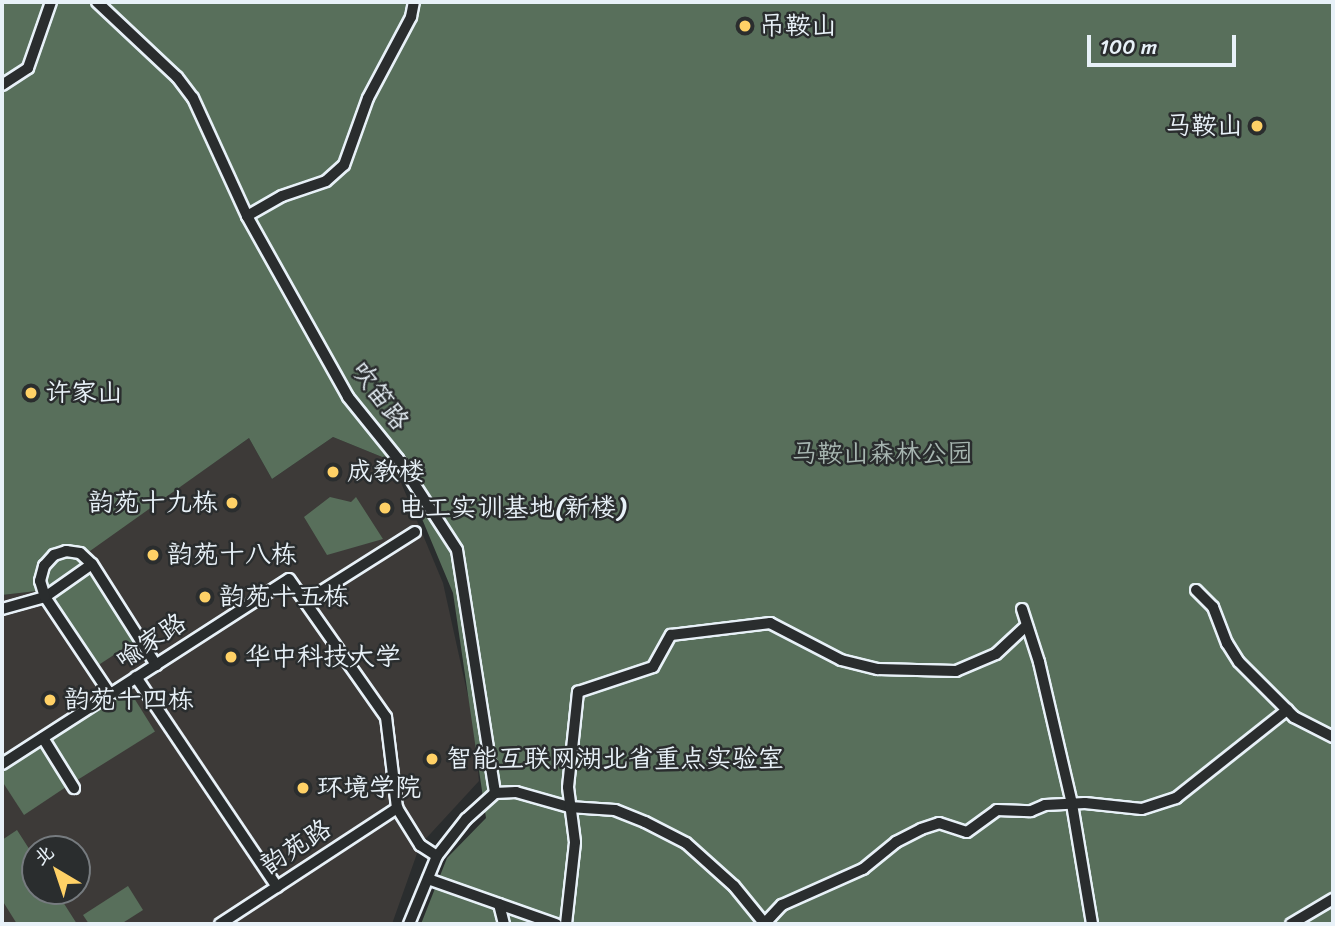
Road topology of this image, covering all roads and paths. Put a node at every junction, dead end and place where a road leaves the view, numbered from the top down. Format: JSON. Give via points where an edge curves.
{"nodes":[{"id":1,"x":51,"y":2,"type":"edge"},
{"id":2,"x":97,"y":2,"type":"edge"},
{"id":3,"x":414,"y":2,"type":"edge"},
{"id":4,"x":2,"y":85,"type":"edge"},
{"id":5,"x":247,"y":216,"type":"junction"},
{"id":6,"x":415,"y":532,"type":"dead end"},
{"id":7,"x":92,"y":564,"type":"junction"},
{"id":8,"x":1196,"y":590,"type":"dead end"},
{"id":9,"x":45,"y":597,"type":"junction"},
{"id":10,"x":306,"y":601,"type":"junction"},
{"id":11,"x":2,"y":609,"type":"edge"},
{"id":12,"x":1022,"y":609,"type":"dead end"},
{"id":13,"x":1027,"y":625,"type":"junction"},
{"id":14,"x":156,"y":665,"type":"junction"},
{"id":15,"x":136,"y":677,"type":"junction"},
{"id":16,"x":110,"y":694,"type":"junction"},
{"id":17,"x":1287,"y":710,"type":"junction"},
{"id":18,"x":1333,"y":737,"type":"edge"},
{"id":19,"x":43,"y":738,"type":"junction"},
{"id":20,"x":2,"y":764,"type":"edge"},
{"id":21,"x":74,"y":788,"type":"dead end"},
{"id":22,"x":495,"y":793,"type":"junction"},
{"id":23,"x":1072,"y":804,"type":"junction"},
{"id":24,"x":569,"y":807,"type":"junction"},
{"id":25,"x":397,"y":808,"type":"junction"},
{"id":26,"x":437,"y":856,"type":"junction"},
{"id":27,"x":428,"y":879,"type":"junction"},
{"id":28,"x":277,"y":887,"type":"junction"},
{"id":29,"x":1333,"y":899,"type":"edge"},
{"id":30,"x":499,"y":904,"type":"junction"},
{"id":31,"x":765,"y":923,"type":"edge"},
{"id":32,"x":220,"y":924,"type":"edge"},
{"id":33,"x":409,"y":924,"type":"edge"},
{"id":34,"x":504,"y":924,"type":"edge"},
{"id":35,"x":556,"y":924,"type":"edge"},
{"id":36,"x":566,"y":924,"type":"edge"},
{"id":37,"x":1092,"y":924,"type":"edge"},
{"id":38,"x":1292,"y":924,"type":"edge"}],
"edges":[{"from":1,"to":4,"type":"street","via":[[27,68]]},
{"from":2,"to":5,"type":"street","name":"吹笛路","via":[[177,77],[193,98]]},
{"from":3,"to":5,"type":"street","via":[[411,17],[368,98],[344,166],[326,181],[282,196]]},
{"from":5,"to":22,"type":"street","name":"吹笛路","via":[[348,397],[398,459],[457,550]]},
{"from":6,"to":10,"type":"street"},
{"from":7,"to":9,"type":"street"},
{"from":7,"to":9,"type":"street","via":[[80,553],[54,555],[44,566],[40,581]]},
{"from":7,"to":14,"type":"street"},
{"from":8,"to":17,"type":"street","via":[[1213,607],[1239,662]]},
{"from":9,"to":11,"type":"street"},
{"from":9,"to":16,"type":"street"},
{"from":10,"to":14,"type":"street","name":"喻家路","via":[[289,579]]},
{"from":10,"to":25,"type":"street","via":[[386,717]]},
{"from":12,"to":13,"type":"street"},
{"from":13,"to":23,"type":"street"},
{"from":13,"to":24,"type":"street","via":[[996,654],[956,671],[878,668],[841,660],[771,623],[671,635],[653,667],[578,692]]},
{"from":14,"to":15,"type":"street","name":"喻家路"},
{"from":15,"to":16,"type":"street","name":"喻家路"},
{"from":15,"to":28,"type":"street"},
{"from":16,"to":19,"type":"street","name":"喻家路"},
{"from":17,"to":18,"type":"street"},
{"from":17,"to":23,"type":"street","via":[[1176,798],[1142,809]]},
{"from":19,"to":20,"type":"street","name":"喻家路"},
{"from":19,"to":21,"type":"street"},
{"from":22,"to":24,"type":"street","via":[[516,792]]},
{"from":22,"to":26,"type":"street","via":[[466,819]]},
{"from":23,"to":31,"type":"street","via":[[1045,805],[1031,811],[997,810],[967,832],[939,823],[920,829],[863,869],[782,905]]},
{"from":23,"to":37,"type":"street"},
{"from":24,"to":31,"type":"street","via":[[615,810],[686,843],[734,886]]},
{"from":24,"to":36,"type":"street","via":[[575,842]]},
{"from":25,"to":26,"type":"street","via":[[420,845]]},
{"from":25,"to":28,"type":"street","name":"韵苑路"},
{"from":26,"to":27,"type":"street"},
{"from":27,"to":30,"type":"street"},
{"from":27,"to":33,"type":"street"},
{"from":28,"to":32,"type":"street","name":"韵苑路"},
{"from":29,"to":38,"type":"street"},
{"from":30,"to":34,"type":"street"},
{"from":30,"to":35,"type":"street"}]}
